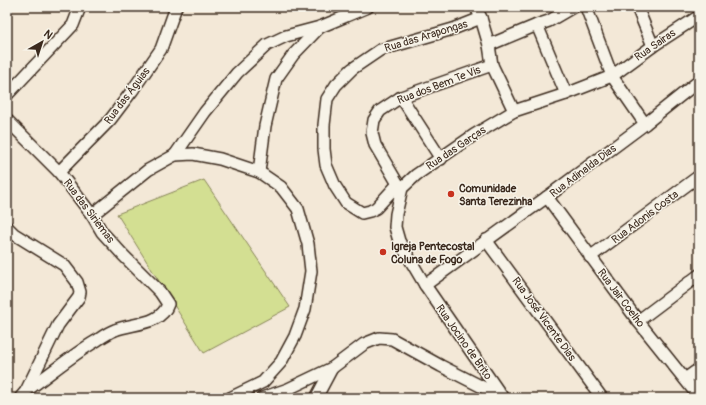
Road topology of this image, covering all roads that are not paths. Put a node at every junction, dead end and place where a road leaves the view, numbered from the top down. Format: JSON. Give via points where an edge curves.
{"nodes":[{"id":1,"x":80,"y":7,"type":"edge"},
{"id":2,"x":176,"y":7,"type":"edge"},
{"id":3,"x":368,"y":7,"type":"edge"},
{"id":4,"x":573,"y":7,"type":"edge"},
{"id":5,"x":586,"y":7,"type":"edge"},
{"id":6,"x":637,"y":7,"type":"edge"},
{"id":7,"x":480,"y":11,"type":"edge"},
{"id":8,"x":699,"y":16,"type":"edge"},
{"id":9,"x":537,"y":25,"type":"junction"},
{"id":10,"x":320,"y":27,"type":"junction"},
{"id":11,"x":489,"y":46,"type":"junction"},
{"id":12,"x":653,"y":46,"type":"junction"},
{"id":13,"x":492,"y":65,"type":"junction"},
{"id":14,"x":612,"y":76,"type":"junction"},
{"id":15,"x":699,"y":81,"type":"edge"},
{"id":16,"x":566,"y":94,"type":"junction"},
{"id":17,"x":7,"y":96,"type":"edge"},
{"id":18,"x":400,"y":97,"type":"junction"},
{"id":19,"x":514,"y":112,"type":"junction"},
{"id":20,"x":7,"y":120,"type":"edge"},
{"id":21,"x":645,"y":124,"type":"junction"},
{"id":22,"x":175,"y":155,"type":"junction"},
{"id":23,"x":441,"y":159,"type":"junction"},
{"id":24,"x":59,"y":172,"type":"junction"},
{"id":25,"x":259,"y":172,"type":"junction"},
{"id":26,"x":699,"y":176,"type":"edge"},
{"id":27,"x":400,"y":186,"type":"junction"},
{"id":28,"x":547,"y":197,"type":"junction"},
{"id":29,"x":92,"y":214,"type":"junction"},
{"id":30,"x":7,"y":227,"type":"edge"},
{"id":31,"x":486,"y":240,"type":"junction"},
{"id":32,"x":590,"y":257,"type":"junction"},
{"id":33,"x":699,"y":275,"type":"edge"},
{"id":34,"x":425,"y":285,"type":"junction"},
{"id":35,"x":638,"y":321,"type":"junction"},
{"id":36,"x":332,"y":368,"type":"junction"},
{"id":37,"x":699,"y":369,"type":"edge"},
{"id":38,"x":685,"y":379,"type":"junction"},
{"id":39,"x":23,"y":394,"type":"edge"},
{"id":40,"x":699,"y":397,"type":"edge"},
{"id":41,"x":230,"y":398,"type":"edge"},
{"id":42,"x":262,"y":398,"type":"edge"},
{"id":43,"x":316,"y":398,"type":"edge"},
{"id":44,"x":502,"y":398,"type":"edge"},
{"id":45,"x":602,"y":398,"type":"edge"}],
"edges":[{"from":1,"to":17,"type":"street","via":[[73,25]]},
{"from":2,"to":24,"type":"street","name":"Rua das Águias","via":[[161,48],[132,91],[110,120]]},
{"from":3,"to":10,"type":"street"},
{"from":4,"to":9,"type":"street"},
{"from":5,"to":14,"type":"street"},
{"from":6,"to":12,"type":"street"},
{"from":7,"to":11,"type":"street","name":"Rua das Arapongas"},
{"from":7,"to":27,"type":"street","name":"Rua das Arapongas","via":[[453,29],[380,50],[352,69],[336,85],[327,99],[324,125],[326,165],[346,203],[362,213],[370,211]]},
{"from":8,"to":12,"type":"street","name":"Rua Sairas"},
{"from":9,"to":11,"type":"street"},
{"from":9,"to":16,"type":"street"},
{"from":10,"to":22,"type":"street","via":[[286,36],[267,45],[237,73],[205,112]]},
{"from":10,"to":25,"type":"street","via":[[293,55],[276,79],[265,126]]},
{"from":11,"to":13,"type":"street","name":"Rua das Arapongas"},
{"from":12,"to":14,"type":"street","name":"Rua Sairas"},
{"from":13,"to":18,"type":"street","name":"Rua dos Bem Te Vis"},
{"from":13,"to":19,"type":"street","name":"Rua das Arapongas"},
{"from":14,"to":16,"type":"street","name":"Rua das Garças"},
{"from":14,"to":21,"type":"street"},
{"from":15,"to":21,"type":"street","name":"Rua Adinalda Dias"},
{"from":16,"to":19,"type":"street","name":"Rua das Garças"},
{"from":18,"to":23,"type":"street"},
{"from":18,"to":27,"type":"street","name":"Rua dos Bem Te Vis","via":[[380,111],[374,120],[372,133],[375,145]]},
{"from":19,"to":23,"type":"street","name":"Rua das Garças","via":[[474,135]]},
{"from":20,"to":24,"type":"street","name":"Rua das Siriemas"},
{"from":21,"to":28,"type":"street","name":"Rua Adinalda Dias"},
{"from":22,"to":25,"type":"street","via":[[193,154],[220,159]]},
{"from":22,"to":29,"type":"street","via":[[148,170]]},
{"from":23,"to":27,"type":"street","name":"Rua das Garças"},
{"from":24,"to":29,"type":"street","name":"Rua das Siriemas"},
{"from":25,"to":41,"type":"street","via":[[281,187],[298,208],[308,244],[311,271],[305,309],[295,336],[280,362],[263,382]]},
{"from":26,"to":32,"type":"street","name":"Rua Adonis Costa"},
{"from":27,"to":34,"type":"street","via":[[395,228],[399,241]]},
{"from":28,"to":31,"type":"street","name":"Rua Adinalda Dias"},
{"from":28,"to":32,"type":"street","name":"Rua Jair Coelho"},
{"from":29,"to":39,"type":"street","name":"Rua das Siriemas","via":[[102,232],[160,292],[168,304],[161,315],[153,320],[114,330],[81,350]]},
{"from":30,"to":39,"type":"street","via":[[64,265],[77,282],[80,292],[58,325]]},
{"from":31,"to":34,"type":"street","name":"Rua Adinalda Dias"},
{"from":31,"to":45,"type":"street","name":"Rua José Vicente Dias"},
{"from":32,"to":35,"type":"street","name":"Rua Jair Coelho"},
{"from":33,"to":35,"type":"street"},
{"from":34,"to":44,"type":"street","name":"Rua Jocino de Brito"},
{"from":35,"to":38,"type":"street","name":"Rua Jair Coelho"},
{"from":36,"to":42,"type":"street"},
{"from":36,"to":43,"type":"street"},
{"from":36,"to":44,"type":"street","via":[[364,344],[379,338],[392,339]]},
{"from":37,"to":38,"type":"street"},
{"from":38,"to":40,"type":"street","name":"Rua Jair Coelho"}]}
